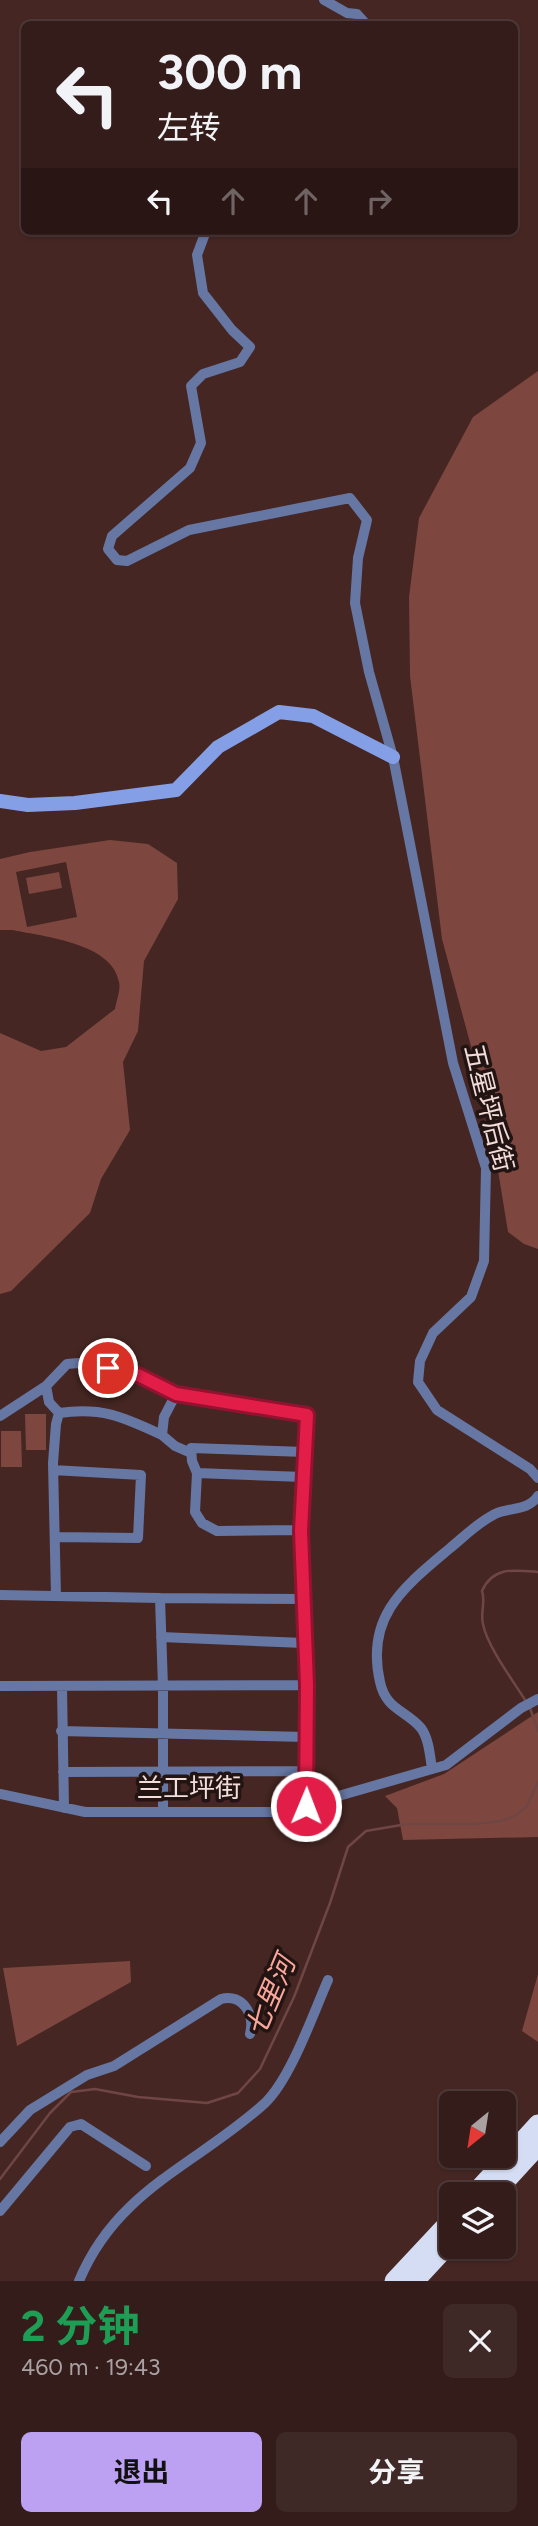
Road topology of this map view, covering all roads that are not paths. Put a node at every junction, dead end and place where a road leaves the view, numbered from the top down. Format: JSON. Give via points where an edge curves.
{"nodes":[{"id":1,"x":324,"y":0,"type":"edge"},
{"id":2,"x":363,"y":21,"type":"edge"},
{"id":3,"x":204,"y":235,"type":"edge"},
{"id":4,"x":393,"y":757,"type":"junction"},
{"id":5,"x":0,"y":801,"type":"edge"},
{"id":6,"x":46,"y":1386,"type":"junction"},
{"id":7,"x":176,"y":1394,"type":"junction"},
{"id":8,"x":59,"y":1413,"type":"junction"},
{"id":9,"x":0,"y":1416,"type":"edge"},
{"id":10,"x":162,"y":1435,"type":"junction"},
{"id":11,"x":305,"y":1452,"type":"junction"},
{"id":12,"x":191,"y":1453,"type":"junction"},
{"id":13,"x":53,"y":1471,"type":"junction"},
{"id":14,"x":197,"y":1473,"type":"junction"},
{"id":15,"x":304,"y":1477,"type":"junction"},
{"id":16,"x":538,"y":1478,"type":"edge"},
{"id":17,"x":538,"y":1496,"type":"edge"},
{"id":18,"x":301,"y":1531,"type":"junction"},
{"id":19,"x":55,"y":1537,"type":"junction"},
{"id":20,"x":0,"y":1595,"type":"edge"},
{"id":21,"x":56,"y":1596,"type":"junction"},
{"id":22,"x":160,"y":1598,"type":"junction"},
{"id":23,"x":304,"y":1599,"type":"junction"},
{"id":24,"x":161,"y":1637,"type":"junction"},
{"id":25,"x":304,"y":1643,"type":"junction"},
{"id":26,"x":307,"y":1685,"type":"junction"},
{"id":27,"x":0,"y":1686,"type":"edge"},
{"id":28,"x":62,"y":1686,"type":"junction"},
{"id":29,"x":163,"y":1686,"type":"junction"},
{"id":30,"x":538,"y":1699,"type":"edge"},
{"id":31,"x":61,"y":1731,"type":"junction"},
{"id":32,"x":162,"y":1733,"type":"junction"},
{"id":33,"x":306,"y":1737,"type":"junction"},
{"id":34,"x":432,"y":1769,"type":"junction"},
{"id":35,"x":307,"y":1771,"type":"junction"},
{"id":36,"x":63,"y":1772,"type":"junction"},
{"id":37,"x":163,"y":1772,"type":"junction"},
{"id":38,"x":0,"y":1794,"type":"edge"},
{"id":39,"x":306,"y":1806,"type":"junction"},
{"id":40,"x":64,"y":1808,"type":"junction"},
{"id":41,"x":163,"y":1810,"type":"junction"},
{"id":42,"x":328,"y":1980,"type":"dead end"},
{"id":43,"x":250,"y":2034,"type":"dead end"},
{"id":44,"x":538,"y":2124,"type":"edge"},
{"id":45,"x":0,"y":2143,"type":"edge"},
{"id":46,"x":538,"y":2146,"type":"edge"},
{"id":47,"x":146,"y":2166,"type":"dead end"},
{"id":48,"x":485,"y":2182,"type":"edge"},
{"id":49,"x":505,"y":2182,"type":"edge"},
{"id":50,"x":0,"y":2211,"type":"edge"},
{"id":51,"x":439,"y":2233,"type":"edge"},
{"id":52,"x":439,"y":2255,"type":"edge"},
{"id":53,"x":79,"y":2281,"type":"edge"},
{"id":54,"x":394,"y":2281,"type":"edge"},
{"id":55,"x":415,"y":2281,"type":"edge"}],
"edges":[{"from":1,"to":2,"type":"street"},
{"from":3,"to":4,"type":"street","via":[[197,254],[203,293],[250,348],[240,362],[203,374],[191,386],[201,443],[190,468],[111,536],[108,550],[113,558],[127,561],[188,530],[350,498],[367,520],[355,603]]},
{"from":4,"to":5,"type":"street","via":[[313,716],[279,712],[218,747],[176,790],[75,803]]},
{"from":4,"to":16,"type":"street","name":"五星坪后街","via":[[453,1063],[486,1168],[484,1261],[471,1297],[433,1334],[418,1382],[438,1410]]},
{"from":6,"to":7,"type":"street","via":[[67,1364],[79,1363],[138,1375]]},
{"from":6,"to":8,"type":"street","via":[[49,1402]]},
{"from":6,"to":9,"type":"street"},
{"from":7,"to":10,"type":"street","via":[[164,1417]]},
{"from":7,"to":11,"type":"street","via":[[307,1415]]},
{"from":8,"to":10,"type":"street","via":[[106,1412]]},
{"from":8,"to":13,"type":"street"},
{"from":10,"to":12,"type":"street"},
{"from":11,"to":12,"type":"street","via":[[191,1448]]},
{"from":11,"to":15,"type":"street"},
{"from":12,"to":14,"type":"street"},
{"from":13,"to":19,"type":"street"},
{"from":13,"to":19,"type":"street","via":[[141,1475],[138,1538]]},
{"from":14,"to":15,"type":"street"},
{"from":14,"to":18,"type":"street","via":[[195,1512],[202,1523],[218,1531]]},
{"from":15,"to":18,"type":"street"},
{"from":17,"to":34,"type":"street","via":[[531,1504],[498,1513],[473,1527],[395,1597],[384,1618],[378,1644],[380,1685],[388,1702],[426,1736]]},
{"from":18,"to":23,"type":"street"},
{"from":19,"to":21,"type":"street"},
{"from":20,"to":21,"type":"street"},
{"from":21,"to":22,"type":"street"},
{"from":22,"to":23,"type":"street"},
{"from":22,"to":24,"type":"street"},
{"from":23,"to":25,"type":"street"},
{"from":24,"to":25,"type":"street"},
{"from":24,"to":29,"type":"street"},
{"from":25,"to":26,"type":"street"},
{"from":26,"to":29,"type":"street"},
{"from":26,"to":33,"type":"street"},
{"from":27,"to":28,"type":"street"},
{"from":28,"to":29,"type":"street"},
{"from":28,"to":31,"type":"street"},
{"from":29,"to":32,"type":"street"},
{"from":30,"to":34,"type":"street","name":"兰工坪街","via":[[446,1765]]},
{"from":31,"to":32,"type":"street"},
{"from":31,"to":36,"type":"street"},
{"from":32,"to":33,"type":"street"},
{"from":32,"to":37,"type":"street"},
{"from":33,"to":35,"type":"street"},
{"from":34,"to":39,"type":"street","name":"兰工坪街"},
{"from":35,"to":37,"type":"street"},
{"from":35,"to":39,"type":"street"},
{"from":36,"to":37,"type":"street"},
{"from":36,"to":40,"type":"street"},
{"from":37,"to":41,"type":"street"},
{"from":38,"to":40,"type":"street","name":"兰工坪街"},
{"from":39,"to":41,"type":"street","name":"兰工坪街","via":[[283,1812]]},
{"from":40,"to":41,"type":"street","name":"兰工坪街","via":[[85,1812]]},
{"from":42,"to":53,"type":"street","via":[[282,2080],[266,2102],[142,2194],[107,2232]]},
{"from":43,"to":45,"type":"street","via":[[248,2009],[233,1998],[221,1998],[114,2066],[87,2075],[30,2110]]},
{"from":44,"to":48,"type":"highway"},
{"from":46,"to":49,"type":"highway"},
{"from":47,"to":50,"type":"street","via":[[81,2124],[71,2127]]},
{"from":51,"to":54,"type":"highway"},
{"from":52,"to":55,"type":"highway"}]}
